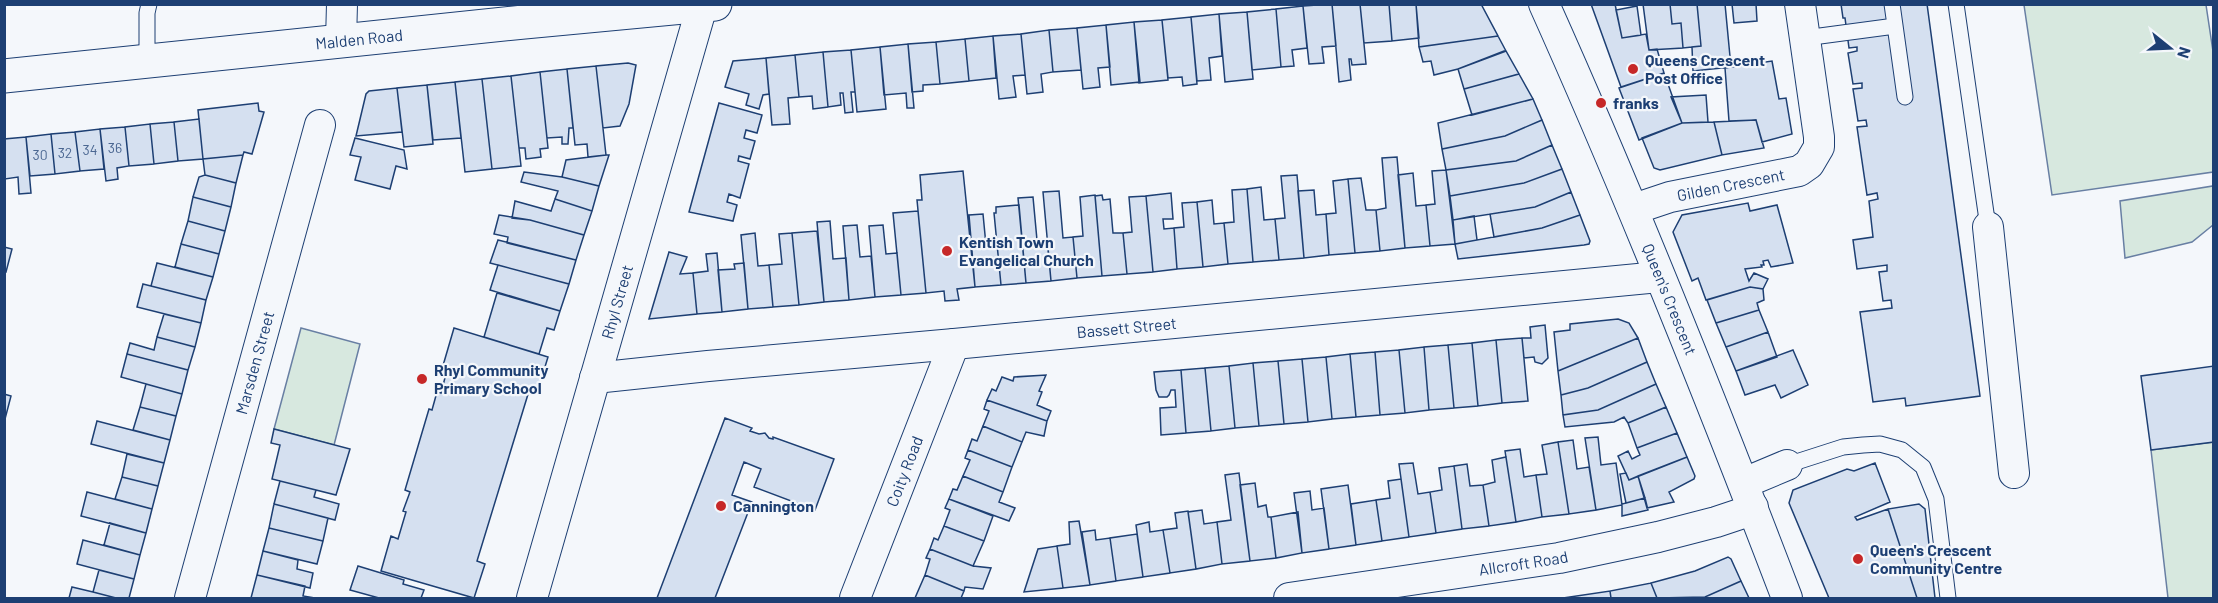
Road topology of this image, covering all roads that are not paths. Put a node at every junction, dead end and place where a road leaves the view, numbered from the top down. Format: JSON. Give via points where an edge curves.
{"nodes":[{"id":1,"x":149,"y":4,"type":"edge"},
{"id":2,"x":342,"y":4,"type":"edge"},
{"id":3,"x":1544,"y":4,"type":"edge"},
{"id":4,"x":1800,"y":4,"type":"edge"},
{"id":5,"x":1892,"y":4,"type":"edge"},
{"id":6,"x":1956,"y":4,"type":"edge"},
{"id":7,"x":709,"y":5,"type":"edge"},
{"id":8,"x":1895,"y":27,"type":"junction"},
{"id":9,"x":1805,"y":38,"type":"junction"},
{"id":10,"x":341,"y":41,"type":"junction"},
{"id":11,"x":147,"y":62,"type":"junction"},
{"id":12,"x":4,"y":76,"type":"edge"},
{"id":13,"x":1905,"y":97,"type":"dead end"},
{"id":14,"x":320,"y":125,"type":"dead end"},
{"id":15,"x":1634,"y":209,"type":"junction"},
{"id":16,"x":1988,"y":227,"type":"joint"},
{"id":17,"x":1659,"y":277,"type":"junction"},
{"id":18,"x":954,"y":344,"type":"junction"},
{"id":19,"x":595,"y":378,"type":"junction"},
{"id":20,"x":1787,"y":465,"type":"joint"},
{"id":21,"x":2014,"y":473,"type":"dead end"},
{"id":22,"x":1748,"y":495,"type":"junction"},
{"id":23,"x":190,"y":598,"type":"edge"},
{"id":24,"x":531,"y":598,"type":"edge"},
{"id":25,"x":855,"y":598,"type":"edge"},
{"id":26,"x":1288,"y":598,"type":"edge"},
{"id":27,"x":1787,"y":598,"type":"edge"},
{"id":28,"x":1948,"y":598,"type":"edge"}],
"edges":[{"from":1,"to":11,"type":"lane"},
{"from":2,"to":10,"type":"street"},
{"from":3,"to":15,"type":"street","name":"Queen's Crescent"},
{"from":4,"to":9,"type":"street","name":"Gilden Crescent"},
{"from":5,"to":8,"type":"lane"},
{"from":6,"to":16,"type":"lane"},
{"from":7,"to":10,"type":"main road","name":"Malden Road"},
{"from":7,"to":19,"type":"street","name":"Rhyl Street"},
{"from":8,"to":9,"type":"lane"},
{"from":8,"to":13,"type":"lane"},
{"from":9,"to":15,"type":"street","name":"Gilden Crescent","via":[[1820,137],[1809,164],[1799,171],[1670,197]]},
{"from":10,"to":11,"type":"main road","name":"Malden Road"},
{"from":11,"to":12,"type":"main road","name":"Malden Road"},
{"from":14,"to":23,"type":"street","name":"Marsden Street"},
{"from":15,"to":17,"type":"street","name":"Queen's Crescent"},
{"from":16,"to":21,"type":"street"},
{"from":17,"to":18,"type":"street","name":"Bassett Street"},
{"from":17,"to":22,"type":"street","name":"Queen's Crescent"},
{"from":18,"to":19,"type":"street","name":"Bassett Street"},
{"from":18,"to":25,"type":"street","name":"Coity Road"},
{"from":19,"to":24,"type":"street","name":"Rhyl Street"},
{"from":20,"to":22,"type":"street","name":"Allcroft Road"},
{"from":20,"to":28,"type":"lane","via":[[1843,447],[1880,444],[1902,450],[1923,467],[1936,499]]},
{"from":22,"to":26,"type":"street","name":"Allcroft Road","via":[[1746,512],[1658,537],[1559,558]]},
{"from":22,"to":27,"type":"street","name":"Queen's Crescent"}]}
